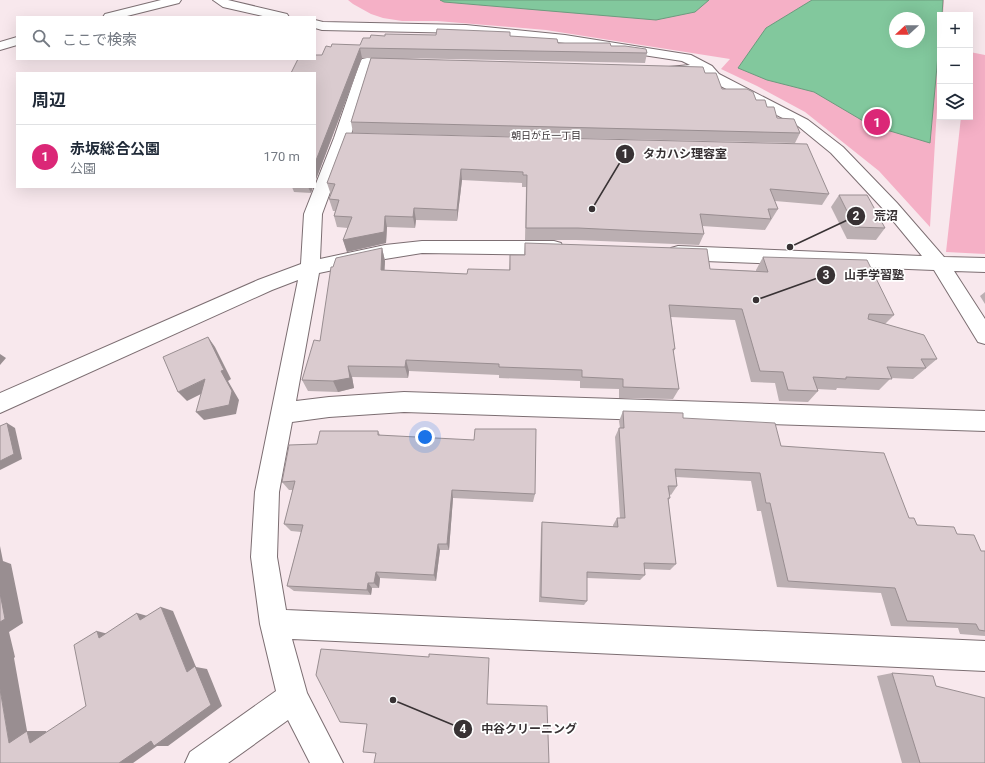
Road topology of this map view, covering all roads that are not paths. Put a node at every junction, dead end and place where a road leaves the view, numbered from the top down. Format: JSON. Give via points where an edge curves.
{"nodes":[{"id":1,"x":175,"y":0,"type":"edge"},
{"id":2,"x":219,"y":0,"type":"edge"},
{"id":3,"x":114,"y":16,"type":"edge"},
{"id":4,"x":279,"y":16,"type":"edge"},
{"id":5,"x":316,"y":24,"type":"edge"},
{"id":6,"x":16,"y":41,"type":"edge"},
{"id":7,"x":0,"y":46,"type":"edge"},
{"id":8,"x":414,"y":63,"type":"edge"},
{"id":9,"x":707,"y":69,"type":"junction"},
{"id":10,"x":664,"y":70,"type":"edge"},
{"id":11,"x":342,"y":138,"type":"junction"},
{"id":12,"x":358,"y":138,"type":"edge"},
{"id":13,"x":813,"y":150,"type":"dead end"},
{"id":14,"x":837,"y":150,"type":"junction"},
{"id":15,"x":568,"y":248,"type":"edge"},
{"id":16,"x":663,"y":252,"type":"edge"},
{"id":17,"x":940,"y":264,"type":"junction"},
{"id":18,"x":985,"y":265,"type":"edge"},
{"id":19,"x":310,"y":268,"type":"junction"},
{"id":20,"x":985,"y":336,"type":"edge"},
{"id":21,"x":0,"y":403,"type":"edge"},
{"id":22,"x":283,"y":412,"type":"junction"},
{"id":23,"x":985,"y":421,"type":"edge"},
{"id":24,"x":274,"y":624,"type":"junction"},
{"id":25,"x":985,"y":656,"type":"edge"},
{"id":26,"x":293,"y":698,"type":"junction"},
{"id":27,"x":201,"y":763,"type":"edge"},
{"id":28,"x":327,"y":763,"type":"edge"}],
"edges":[{"from":1,"to":3,"type":"street"},
{"from":2,"to":4,"type":"street"},
{"from":5,"to":9,"type":"street","via":[[466,29],[558,39],[686,58]]},
{"from":6,"to":7,"type":"street"},
{"from":8,"to":11,"type":"street","via":[[367,62]]},
{"from":9,"to":10,"type":"street"},
{"from":9,"to":14,"type":"street","via":[[714,76],[803,123]]},
{"from":11,"to":12,"type":"street"},
{"from":11,"to":19,"type":"street","via":[[312,214]]},
{"from":13,"to":14,"type":"street"},
{"from":14,"to":17,"type":"street"},
{"from":15,"to":19,"type":"street","via":[[422,247]]},
{"from":16,"to":17,"type":"street"},
{"from":17,"to":18,"type":"street"},
{"from":17,"to":20,"type":"street"},
{"from":19,"to":21,"type":"street","via":[[265,285]]},
{"from":19,"to":22,"type":"street"},
{"from":22,"to":23,"type":"street","via":[[404,402]]},
{"from":22,"to":24,"type":"street","via":[[267,492],[264,557]]},
{"from":24,"to":25,"type":"street"},
{"from":24,"to":26,"type":"street"},
{"from":26,"to":27,"type":"street"},
{"from":26,"to":28,"type":"street"}]}
